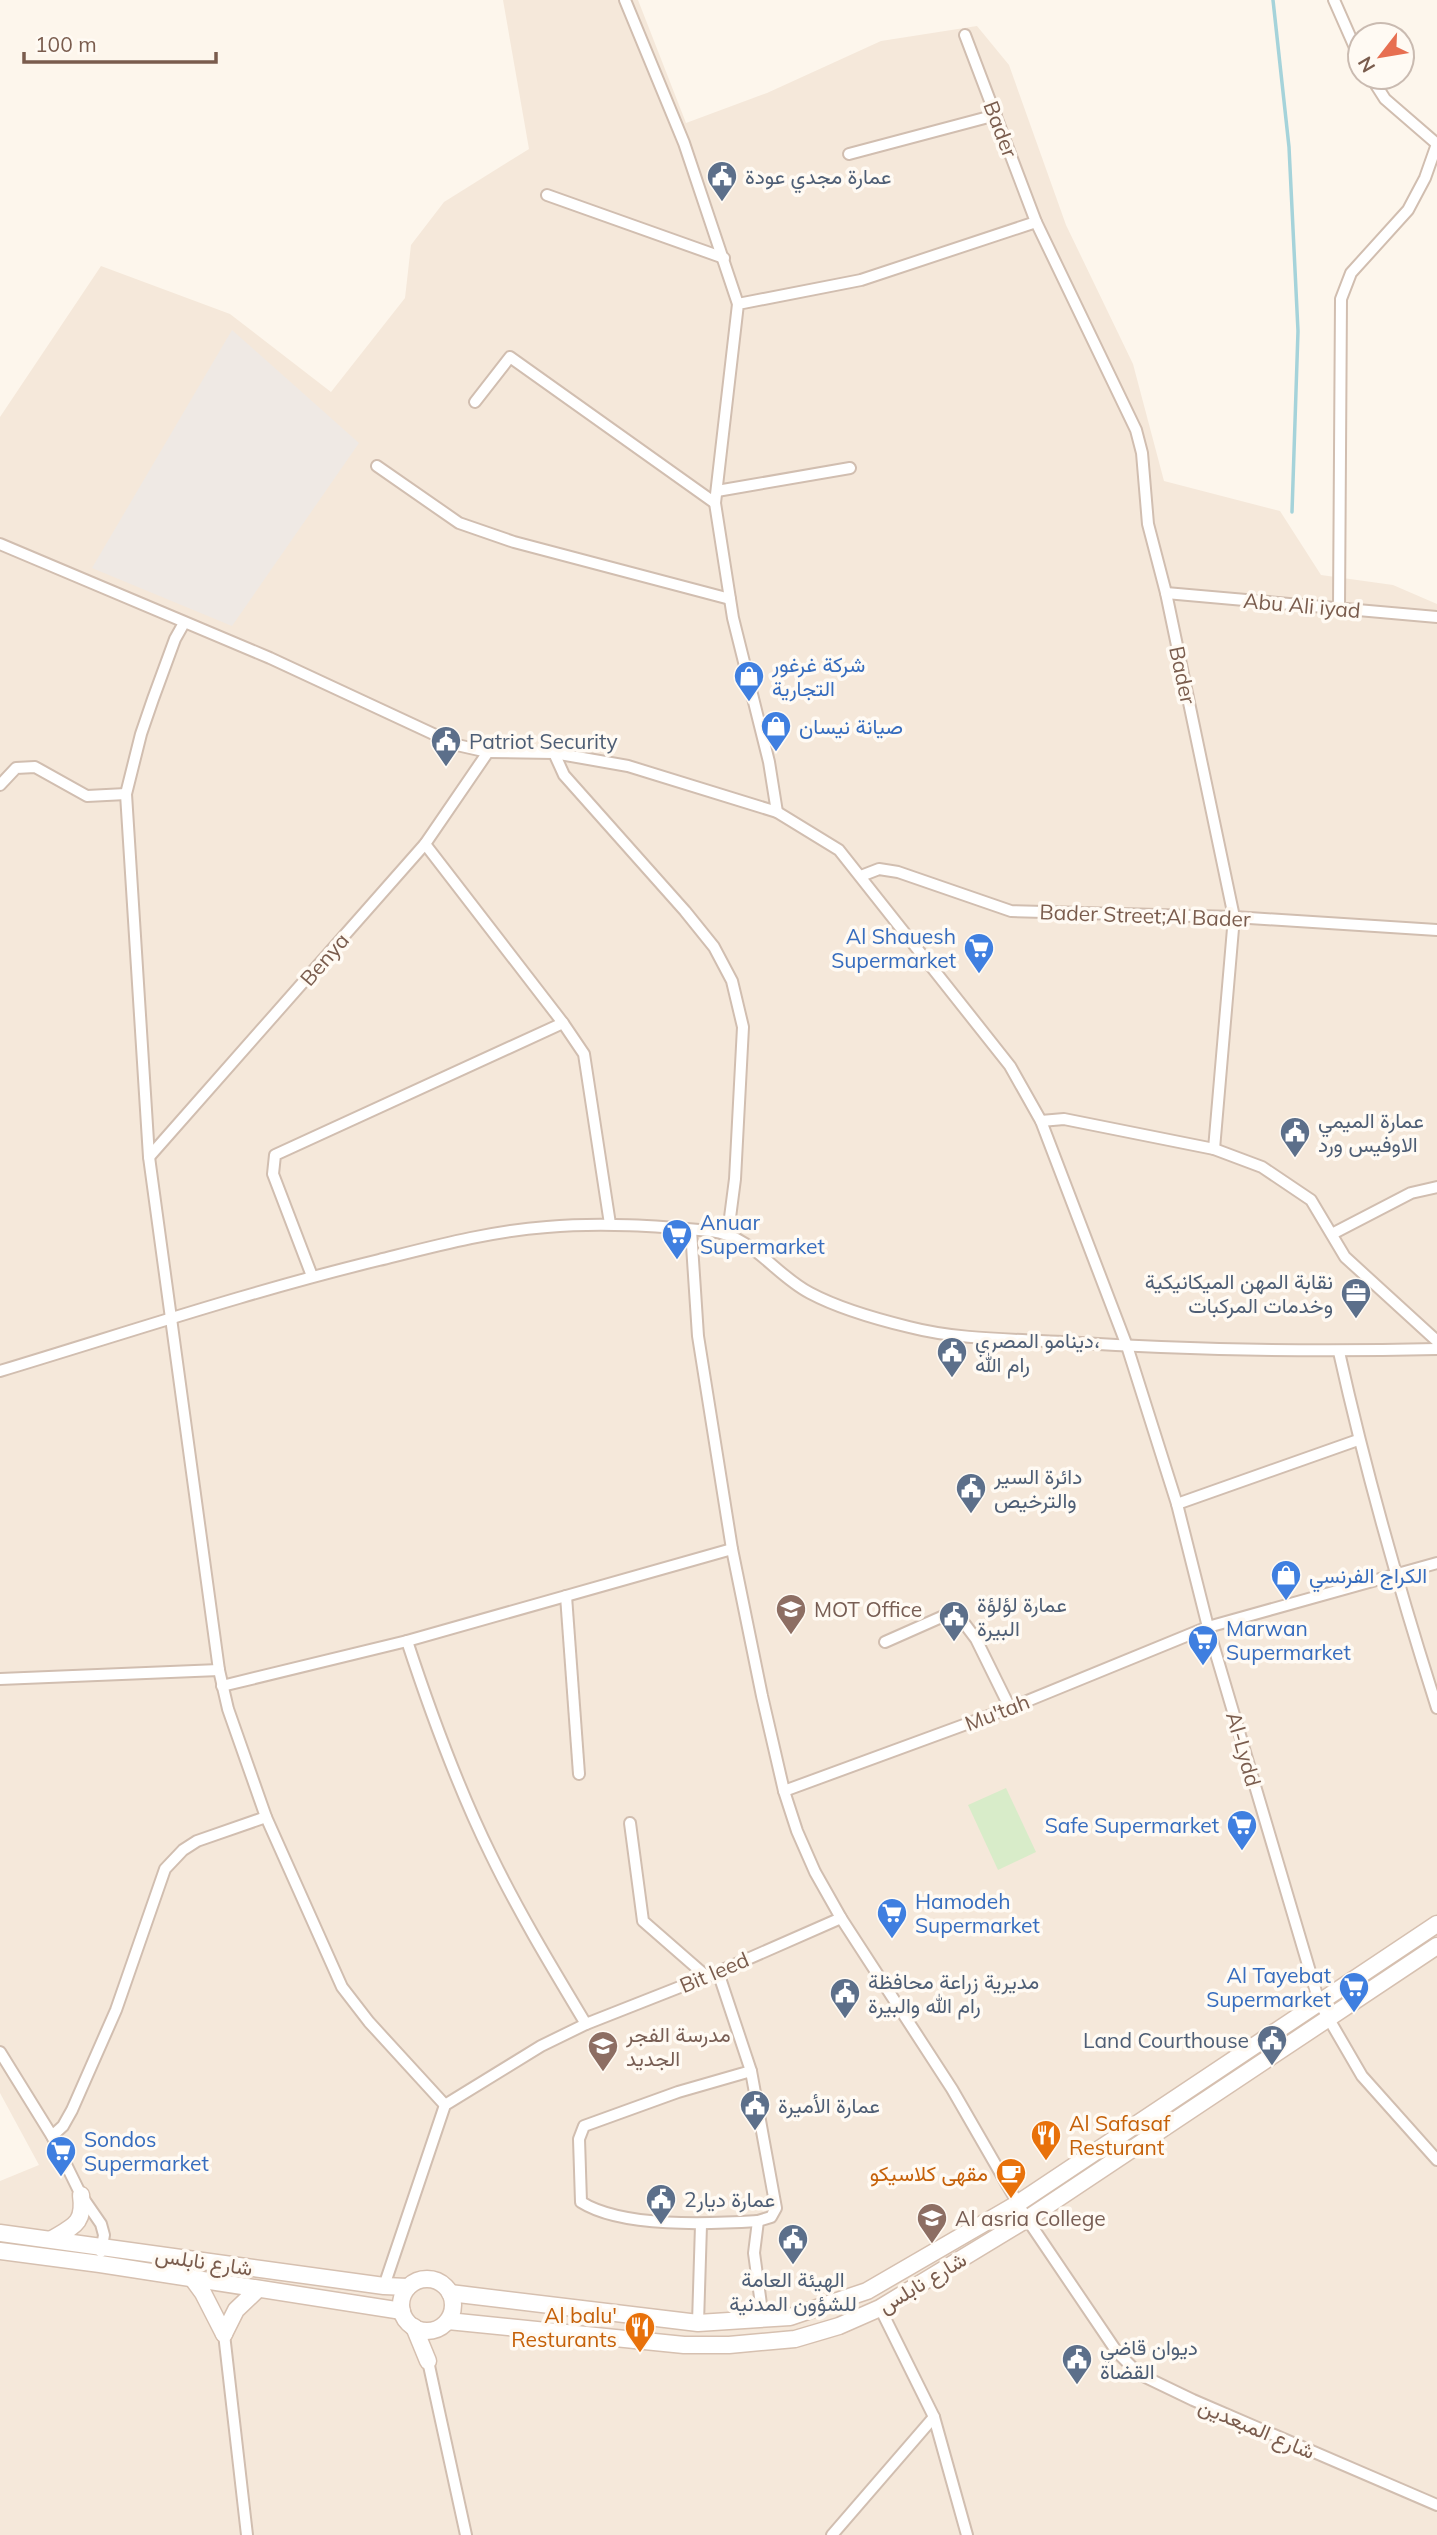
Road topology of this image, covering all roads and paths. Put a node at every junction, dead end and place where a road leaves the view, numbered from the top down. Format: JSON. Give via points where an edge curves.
{"nodes":[{"id":1,"x":625,"y":0,"type":"edge"},
{"id":2,"x":1334,"y":0,"type":"edge"},
{"id":3,"x":1346,"y":27,"type":"edge"},
{"id":4,"x":965,"y":35,"type":"dead end"},
{"id":5,"x":1380,"y":91,"type":"edge"},
{"id":6,"x":996,"y":115,"type":"junction"},
{"id":7,"x":1437,"y":144,"type":"edge"},
{"id":8,"x":849,"y":154,"type":"dead end"},
{"id":9,"x":547,"y":194,"type":"dead end"},
{"id":10,"x":1037,"y":222,"type":"junction"},
{"id":11,"x":724,"y":258,"type":"junction"},
{"id":12,"x":738,"y":304,"type":"junction"},
{"id":13,"x":475,"y":402,"type":"dead end"},
{"id":14,"x":377,"y":466,"type":"dead end"},
{"id":15,"x":850,"y":468,"type":"dead end"},
{"id":16,"x":716,"y":497,"type":"junction"},
{"id":17,"x":0,"y":544,"type":"edge"},
{"id":18,"x":1166,"y":593,"type":"junction"},
{"id":19,"x":730,"y":599,"type":"junction"},
{"id":20,"x":1339,"y":608,"type":"junction"},
{"id":21,"x":1437,"y":617,"type":"edge"},
{"id":22,"x":184,"y":623,"type":"junction"},
{"id":23,"x":488,"y":752,"type":"junction"},
{"id":24,"x":554,"y":753,"type":"junction"},
{"id":25,"x":0,"y":785,"type":"edge"},
{"id":26,"x":127,"y":793,"type":"junction"},
{"id":27,"x":777,"y":812,"type":"junction"},
{"id":28,"x":425,"y":844,"type":"junction"},
{"id":29,"x":861,"y":876,"type":"junction"},
{"id":30,"x":1234,"y":917,"type":"junction"},
{"id":31,"x":1437,"y":930,"type":"edge"},
{"id":32,"x":563,"y":1023,"type":"junction"},
{"id":33,"x":1041,"y":1121,"type":"junction"},
{"id":34,"x":1214,"y":1149,"type":"junction"},
{"id":35,"x":149,"y":1157,"type":"junction"},
{"id":36,"x":1437,"y":1187,"type":"edge"},
{"id":37,"x":610,"y":1224,"type":"junction"},
{"id":38,"x":691,"y":1230,"type":"junction"},
{"id":39,"x":728,"y":1233,"type":"junction"},
{"id":40,"x":1332,"y":1234,"type":"junction"},
{"id":41,"x":312,"y":1276,"type":"junction"},
{"id":42,"x":172,"y":1319,"type":"junction"},
{"id":43,"x":1437,"y":1341,"type":"edge"},
{"id":44,"x":1127,"y":1346,"type":"junction"},
{"id":45,"x":1437,"y":1349,"type":"edge"},
{"id":46,"x":1339,"y":1352,"type":"junction"},
{"id":47,"x":0,"y":1371,"type":"edge"},
{"id":48,"x":1358,"y":1440,"type":"junction"},
{"id":49,"x":1177,"y":1504,"type":"junction"},
{"id":50,"x":732,"y":1549,"type":"junction"},
{"id":51,"x":1437,"y":1563,"type":"edge"},
{"id":52,"x":1394,"y":1574,"type":"junction"},
{"id":53,"x":566,"y":1596,"type":"junction"},
{"id":54,"x":1208,"y":1627,"type":"junction"},
{"id":55,"x":407,"y":1641,"type":"junction"},
{"id":56,"x":885,"y":1642,"type":"dead end"},
{"id":57,"x":219,"y":1670,"type":"junction"},
{"id":58,"x":0,"y":1679,"type":"edge"},
{"id":59,"x":222,"y":1686,"type":"junction"},
{"id":60,"x":1437,"y":1707,"type":"edge"},
{"id":61,"x":1010,"y":1708,"type":"junction"},
{"id":62,"x":579,"y":1774,"type":"dead end"},
{"id":63,"x":784,"y":1791,"type":"junction"},
{"id":64,"x":266,"y":1817,"type":"junction"},
{"id":65,"x":630,"y":1823,"type":"dead end"},
{"id":66,"x":841,"y":1918,"type":"junction"},
{"id":67,"x":1437,"y":1924,"type":"edge"},
{"id":68,"x":1437,"y":1946,"type":"edge"},
{"id":69,"x":718,"y":1972,"type":"junction"},
{"id":70,"x":706,"y":1976,"type":"junction"},
{"id":71,"x":1319,"y":2002,"type":"junction"},
{"id":72,"x":1328,"y":2019,"type":"junction"},
{"id":73,"x":586,"y":2024,"type":"junction"},
{"id":74,"x":0,"y":2052,"type":"edge"},
{"id":75,"x":751,"y":2071,"type":"junction"},
{"id":76,"x":445,"y":2105,"type":"junction"},
{"id":77,"x":52,"y":2136,"type":"junction"},
{"id":78,"x":1437,"y":2160,"type":"edge"},
{"id":79,"x":81,"y":2195,"type":"junction"},
{"id":80,"x":1017,"y":2204,"type":"junction"},
{"id":81,"x":1027,"y":2219,"type":"junction"},
{"id":82,"x":758,"y":2221,"type":"junction"},
{"id":83,"x":701,"y":2225,"type":"junction"},
{"id":84,"x":0,"y":2233,"type":"edge"},
{"id":85,"x":52,"y":2239,"type":"junction"},
{"id":86,"x":0,"y":2251,"type":"edge"},
{"id":87,"x":101,"y":2256,"type":"junction"},
{"id":88,"x":192,"y":2278,"type":"junction"},
{"id":89,"x":384,"y":2286,"type":"junction"},
{"id":90,"x":408,"y":2287,"type":"junction"},
{"id":91,"x":257,"y":2290,"type":"junction"},
{"id":92,"x":450,"y":2293,"type":"junction"},
{"id":93,"x":880,"y":2308,"type":"junction"},
{"id":94,"x":402,"y":2311,"type":"junction"},
{"id":95,"x":763,"y":2319,"type":"junction"},
{"id":96,"x":698,"y":2323,"type":"junction"},
{"id":97,"x":443,"y":2324,"type":"junction"},
{"id":98,"x":414,"y":2327,"type":"junction"},
{"id":99,"x":224,"y":2334,"type":"junction"},
{"id":100,"x":428,"y":2361,"type":"junction"},
{"id":101,"x":934,"y":2417,"type":"junction"},
{"id":102,"x":1437,"y":2505,"type":"edge"},
{"id":103,"x":247,"y":2535,"type":"edge"},
{"id":104,"x":466,"y":2535,"type":"edge"},
{"id":105,"x":832,"y":2535,"type":"edge"},
{"id":106,"x":967,"y":2535,"type":"edge"}],
"edges":[{"from":1,"to":11,"type":"street","via":[[684,143]]},
{"from":2,"to":3,"type":"street"},
{"from":4,"to":6,"type":"street","name":"Bader"},
{"from":5,"to":7,"type":"street"},
{"from":6,"to":8,"type":"street"},
{"from":6,"to":10,"type":"street","name":"Bader"},
{"from":7,"to":20,"type":"street","via":[[1408,210],[1351,274],[1341,299]]},
{"from":9,"to":11,"type":"street"},
{"from":10,"to":12,"type":"street","via":[[862,279]]},
{"from":10,"to":18,"type":"street","name":"Bader","via":[[1136,430],[1147,524]]},
{"from":11,"to":12,"type":"street"},
{"from":12,"to":16,"type":"street"},
{"from":13,"to":16,"type":"street","via":[[510,357]]},
{"from":14,"to":19,"type":"street","via":[[459,523]]},
{"from":15,"to":16,"type":"street"},
{"from":16,"to":19,"type":"street"},
{"from":17,"to":22,"type":"street","name":"Al-Lydd"},
{"from":18,"to":20,"type":"street","name":"Abu Ali iyad"},
{"from":18,"to":30,"type":"street","name":"Bader"},
{"from":19,"to":27,"type":"street"},
{"from":20,"to":21,"type":"street","name":"Abu Ali iyad"},
{"from":22,"to":23,"type":"street","name":"Al-Lydd","via":[[457,745]]},
{"from":22,"to":26,"type":"street","via":[[141,734]]},
{"from":23,"to":24,"type":"street","name":"Al-Lydd"},
{"from":23,"to":28,"type":"street","name":"Benya"},
{"from":24,"to":27,"type":"street","name":"Al-Lydd","via":[[628,766]]},
{"from":24,"to":39,"type":"street","via":[[564,775],[714,947],[732,981],[743,1027]]},
{"from":25,"to":26,"type":"street","via":[[16,768],[35,767],[88,796]]},
{"from":26,"to":35,"type":"street"},
{"from":27,"to":29,"type":"street","name":"Al-Lydd","via":[[839,850]]},
{"from":28,"to":32,"type":"street"},
{"from":28,"to":35,"type":"street","name":"Benya"},
{"from":29,"to":30,"type":"street","name":"Bader Street;Al Bader","via":[[879,869],[898,872],[1011,911]]},
{"from":29,"to":33,"type":"street","name":"Al-Lydd","via":[[1010,1066]]},
{"from":30,"to":31,"type":"street","name":"Bader Street;Al Bader"},
{"from":30,"to":34,"type":"street","name":"Bader"},
{"from":32,"to":37,"type":"street","via":[[584,1054]]},
{"from":32,"to":41,"type":"street","via":[[275,1156],[273,1174]]},
{"from":33,"to":34,"type":"street","via":[[1064,1119]]},
{"from":33,"to":44,"type":"street","name":"Al-Lydd"},
{"from":34,"to":40,"type":"street","via":[[1262,1167],[1311,1200]]},
{"from":35,"to":42,"type":"street"},
{"from":36,"to":40,"type":"street","via":[[1411,1193]]},
{"from":37,"to":38,"type":"street"},
{"from":37,"to":41,"type":"street","via":[[491,1233]]},
{"from":38,"to":39,"type":"street"},
{"from":38,"to":50,"type":"street","name":"شارع المبعدين","via":[[698,1336]]},
{"from":39,"to":44,"type":"street","via":[[809,1293],[866,1316],[965,1336]]},
{"from":40,"to":43,"type":"street","via":[[1345,1257]]},
{"from":41,"to":42,"type":"street"},
{"from":42,"to":47,"type":"street"},
{"from":42,"to":57,"type":"street"},
{"from":44,"to":46,"type":"street"},
{"from":44,"to":49,"type":"street","name":"Al-Lydd"},
{"from":45,"to":46,"type":"street"},
{"from":46,"to":48,"type":"street"},
{"from":48,"to":49,"type":"street"},
{"from":48,"to":52,"type":"street"},
{"from":49,"to":54,"type":"street","name":"Al-Lydd"},
{"from":50,"to":53,"type":"street"},
{"from":50,"to":63,"type":"street","name":"شارع المبعدين"},
{"from":51,"to":52,"type":"street","name":"Mu'tah"},
{"from":52,"to":54,"type":"street","name":"Mu'tah"},
{"from":52,"to":60,"type":"street"},
{"from":53,"to":55,"type":"street"},
{"from":53,"to":62,"type":"street"},
{"from":54,"to":61,"type":"street","name":"Mu'tah"},
{"from":54,"to":71,"type":"street","name":"Al-Lydd"},
{"from":55,"to":59,"type":"street"},
{"from":55,"to":73,"type":"street","via":[[431,1714],[491,1856]]},
{"from":56,"to":61,"type":"street","via":[[955,1611],[976,1639]]},
{"from":57,"to":58,"type":"street"},
{"from":57,"to":59,"type":"street"},
{"from":59,"to":64,"type":"street"},
{"from":61,"to":63,"type":"street","name":"Mu'tah"},
{"from":63,"to":66,"type":"street","name":"شارع المبعدين","via":[[810,1862]]},
{"from":64,"to":76,"type":"street","via":[[342,1987]]},
{"from":64,"to":77,"type":"street","via":[[197,1841],[165,1869],[116,2010],[72,2110]]},
{"from":65,"to":70,"type":"street","via":[[643,1921]]},
{"from":66,"to":69,"type":"street","name":"Bit leed"},
{"from":66,"to":80,"type":"street","name":"شارع المبعدين","via":[[946,2078]]},
{"from":67,"to":71,"type":"main road","name":"شارع نابلس"},
{"from":68,"to":72,"type":"main road","name":"شارع نابلس"},
{"from":69,"to":70,"type":"street","name":"Bit leed"},
{"from":69,"to":75,"type":"street"},
{"from":70,"to":73,"type":"street","name":"Bit leed"},
{"from":71,"to":72,"type":"street","name":"Al-Lydd"},
{"from":71,"to":80,"type":"main road","name":"شارع نابلس"},
{"from":72,"to":78,"type":"street","name":"Al-Lydd","via":[[1362,2076]]},
{"from":72,"to":81,"type":"main road","name":"شارع نابلس"},
{"from":73,"to":76,"type":"street","name":"Bit leed"},
{"from":74,"to":77,"type":"street"},
{"from":75,"to":82,"type":"street","via":[[776,2208],[771,2217]]},
{"from":75,"to":83,"type":"street","via":[[584,2126],[579,2139],[581,2202],[620,2216]]},
{"from":76,"to":89,"type":"street"},
{"from":77,"to":79,"type":"street"},
{"from":79,"to":85,"type":"main road","via":[[81,2217]]},
{"from":79,"to":87,"type":"street","via":[[101,2224]]},
{"from":80,"to":81,"type":"street","name":"شارع المبعدين"},
{"from":80,"to":95,"type":"main road","name":"شارع نابلس","via":[[867,2291],[790,2317]]},
{"from":81,"to":93,"type":"main road","name":"شارع نابلس"},
{"from":81,"to":102,"type":"street","name":"شارع المبعدين","via":[[1117,2352],[1139,2374]]},
{"from":82,"to":83,"type":"street"},
{"from":82,"to":95,"type":"street","via":[[754,2253]]},
{"from":83,"to":96,"type":"street"},
{"from":84,"to":85,"type":"main road","name":"شارع نابلس"},
{"from":85,"to":87,"type":"main road","name":"شارع نابلس"},
{"from":86,"to":87,"type":"main road","name":"شارع نابلس"},
{"from":87,"to":88,"type":"main road","name":"شارع نابلس"},
{"from":87,"to":89,"type":"main road","name":"شارع نابلس"},
{"from":88,"to":91,"type":"main road","name":"شارع نابلس"},
{"from":88,"to":99,"type":"main road"},
{"from":89,"to":90,"type":"main road","name":"شارع نابلس"},
{"from":90,"to":92,"type":"main road","via":[[431,2279]]},
{"from":90,"to":94,"type":"main road"},
{"from":91,"to":94,"type":"main road","name":"شارع نابلس"},
{"from":91,"to":99,"type":"main road","via":[[236,2310]]},
{"from":92,"to":96,"type":"main road","name":"شارع نابلس"},
{"from":92,"to":97,"type":"main road","via":[[453,2307]]},
{"from":93,"to":97,"type":"main road","name":"شارع نابلس","via":[[795,2339],[729,2345]]},
{"from":93,"to":101,"type":"street"},
{"from":94,"to":98,"type":"main road"},
{"from":95,"to":96,"type":"main road","name":"شارع نابلس"},
{"from":97,"to":98,"type":"main road","via":[[426,2331]]},
{"from":97,"to":100,"type":"main road"},
{"from":98,"to":100,"type":"main road"},
{"from":99,"to":103,"type":"street"},
{"from":100,"to":104,"type":"street"},
{"from":101,"to":105,"type":"street"},
{"from":101,"to":106,"type":"street"}]}
